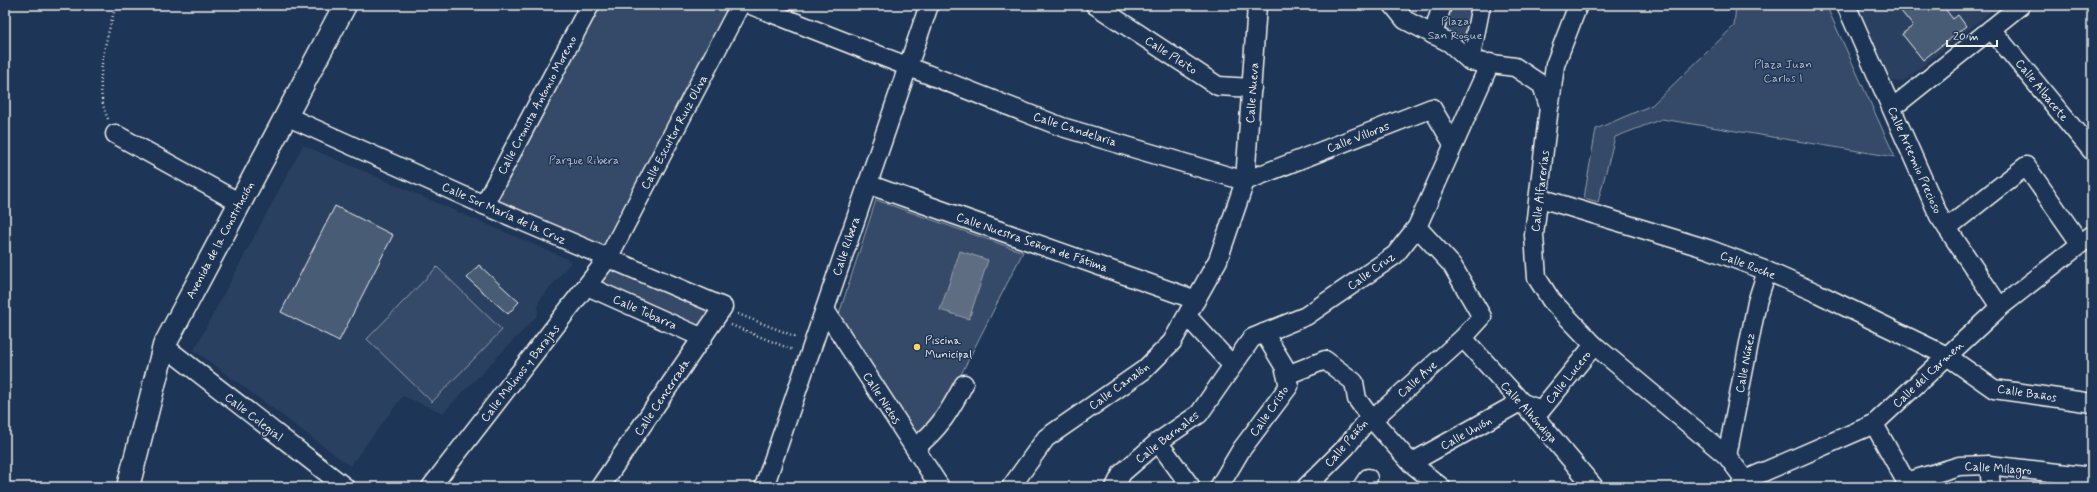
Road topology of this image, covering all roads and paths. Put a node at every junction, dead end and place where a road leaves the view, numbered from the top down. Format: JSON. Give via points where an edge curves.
{"nodes":[{"id":1,"x":116,"y":5,"type":"edge"},
{"id":2,"x":345,"y":5,"type":"edge"},
{"id":3,"x":590,"y":5,"type":"edge"},
{"id":4,"x":740,"y":5,"type":"edge"},
{"id":5,"x":751,"y":5,"type":"edge"},
{"id":6,"x":929,"y":5,"type":"edge"},
{"id":7,"x":1095,"y":5,"type":"edge"},
{"id":8,"x":1258,"y":5,"type":"edge"},
{"id":9,"x":1393,"y":5,"type":"edge"},
{"id":10,"x":1442,"y":5,"type":"edge"},
{"id":11,"x":1481,"y":5,"type":"edge"},
{"id":12,"x":1578,"y":5,"type":"edge"},
{"id":13,"x":1846,"y":5,"type":"edge"},
{"id":14,"x":2021,"y":5,"type":"edge"},
{"id":15,"x":1991,"y":29,"type":"junction"},
{"id":16,"x":1433,"y":35,"type":"junction"},
{"id":17,"x":1470,"y":62,"type":"junction"},
{"id":18,"x":1490,"y":63,"type":"junction"},
{"id":19,"x":908,"y":66,"type":"junction"},
{"id":20,"x":1252,"y":88,"type":"junction"},
{"id":21,"x":1891,"y":106,"type":"junction"},
{"id":22,"x":1549,"y":107,"type":"junction"},
{"id":23,"x":286,"y":116,"type":"junction"},
{"id":24,"x":115,"y":134,"type":"joint"},
{"id":25,"x":1453,"y":144,"type":"junction"},
{"id":26,"x":2092,"y":151,"type":"edge"},
{"id":27,"x":1245,"y":181,"type":"junction"},
{"id":28,"x":868,"y":184,"type":"junction"},
{"id":29,"x":1540,"y":198,"type":"junction"},
{"id":30,"x":240,"y":203,"type":"junction"},
{"id":31,"x":484,"y":205,"type":"junction"},
{"id":32,"x":1417,"y":227,"type":"junction"},
{"id":33,"x":1947,"y":228,"type":"junction"},
{"id":34,"x":2086,"y":239,"type":"edge"},
{"id":35,"x":608,"y":258,"type":"junction"},
{"id":36,"x":1767,"y":272,"type":"junction"},
{"id":37,"x":587,"y":286,"type":"junction"},
{"id":38,"x":2000,"y":307,"type":"junction"},
{"id":39,"x":1191,"y":308,"type":"junction"},
{"id":40,"x":825,"y":310,"type":"junction"},
{"id":41,"x":719,"y":313,"type":"junction"},
{"id":42,"x":1264,"y":333,"type":"junction"},
{"id":43,"x":703,"y":338,"type":"junction"},
{"id":44,"x":1462,"y":338,"type":"junction"},
{"id":45,"x":1594,"y":345,"type":"junction"},
{"id":46,"x":164,"y":346,"type":"junction"},
{"id":47,"x":811,"y":350,"type":"junction"},
{"id":48,"x":1947,"y":356,"type":"junction"},
{"id":49,"x":1232,"y":366,"type":"junction"},
{"id":50,"x":1287,"y":375,"type":"junction"},
{"id":51,"x":964,"y":384,"type":"dead end"},
{"id":52,"x":1520,"y":402,"type":"junction"},
{"id":53,"x":2092,"y":403,"type":"edge"},
{"id":54,"x":1371,"y":418,"type":"junction"},
{"id":55,"x":1874,"y":424,"type":"junction"},
{"id":56,"x":1158,"y":442,"type":"junction"},
{"id":57,"x":915,"y":448,"type":"junction"},
{"id":58,"x":1727,"y":456,"type":"junction"},
{"id":59,"x":1411,"y":463,"type":"junction"},
{"id":60,"x":1989,"y":465,"type":"junction"},
{"id":61,"x":2092,"y":477,"type":"edge"},
{"id":62,"x":1742,"y":484,"type":"edge"},
{"id":63,"x":1907,"y":484,"type":"edge"},
{"id":64,"x":128,"y":487,"type":"edge"},
{"id":65,"x":345,"y":487,"type":"edge"},
{"id":66,"x":431,"y":487,"type":"edge"},
{"id":67,"x":600,"y":487,"type":"edge"},
{"id":68,"x":764,"y":487,"type":"edge"},
{"id":69,"x":940,"y":487,"type":"edge"},
{"id":70,"x":1010,"y":487,"type":"edge"},
{"id":71,"x":1115,"y":487,"type":"edge"},
{"id":72,"x":1191,"y":487,"type":"edge"},
{"id":73,"x":1218,"y":487,"type":"edge"},
{"id":74,"x":1306,"y":487,"type":"edge"},
{"id":75,"x":1441,"y":487,"type":"edge"},
{"id":76,"x":1594,"y":487,"type":"edge"},
{"id":77,"x":1991,"y":487,"type":"edge"}],
"edges":[{"from":1,"to":24,"type":"path","via":[[101,68],[102,105]]},
{"from":2,"to":23,"type":"street","name":"Avenida de la Constitución"},
{"from":3,"to":31,"type":"street","name":"Calle Cronista Antonio Moreno"},
{"from":4,"to":35,"type":"street","name":"Calle Escultor Ruiz Oliva"},
{"from":5,"to":19,"type":"street","name":"Calle Candelaria"},
{"from":6,"to":19,"type":"street","name":"Calle Ribera"},
{"from":7,"to":20,"type":"street","name":"Calle Pleito","via":[[1218,86]]},
{"from":8,"to":20,"type":"street","name":"Calle Nueva"},
{"from":9,"to":16,"type":"street","via":[[1405,20]]},
{"from":10,"to":16,"type":"street"},
{"from":11,"to":17,"type":"street"},
{"from":12,"to":22,"type":"street","via":[[1555,65]]},
{"from":13,"to":21,"type":"street","name":"Calle Artemio Precioso"},
{"from":14,"to":15,"type":"street"},
{"from":15,"to":21,"type":"street","via":[[1901,101]]},
{"from":15,"to":26,"type":"street","name":"Calle Albacete"},
{"from":16,"to":17,"type":"street","via":[[1450,42]]},
{"from":17,"to":18,"type":"street","name":"Calle Alfarerías"},
{"from":18,"to":22,"type":"street","name":"Calle Alfarerías","via":[[1515,67],[1542,85]]},
{"from":18,"to":25,"type":"street","name":"Calle Cruz"},
{"from":19,"to":27,"type":"street","name":"Calle Candelaria","via":[[1062,128]]},
{"from":19,"to":28,"type":"street","name":"Calle Ribera"},
{"from":20,"to":27,"type":"street","name":"Calle Nueva"},
{"from":21,"to":33,"type":"street","name":"Calle Artemio Precioso","via":[[1939,216]]},
{"from":22,"to":29,"type":"street","name":"Calle Alfarerías"},
{"from":23,"to":30,"type":"street","name":"Avenida de la Constitución"},
{"from":23,"to":31,"type":"street","name":"Calle Sor María de la Cruz"},
{"from":24,"to":30,"type":"street"},
{"from":25,"to":27,"type":"street","name":"Calle Villoras","via":[[1432,108]]},
{"from":25,"to":32,"type":"street","name":"Calle Cruz"},
{"from":27,"to":39,"type":"street","name":"Calle Canalón","via":[[1218,260]]},
{"from":28,"to":39,"type":"street","name":"Calle Nuestra Señora de Fátima"},
{"from":28,"to":40,"type":"street","name":"Calle Ribera"},
{"from":29,"to":36,"type":"street","name":"Calle Roche","via":[[1708,249]]},
{"from":29,"to":45,"type":"street","name":"Calle Alfarerías","via":[[1534,234],[1537,278],[1551,300]]},
{"from":30,"to":46,"type":"street","name":"Avenida de la Constitución"},
{"from":31,"to":35,"type":"street","name":"Calle Sor María de la Cruz"},
{"from":32,"to":42,"type":"street","name":"Calle Cruz","via":[[1395,255],[1306,316]]},
{"from":32,"to":44,"type":"street","name":"Calle Ave","via":[[1452,265],[1482,317]]},
{"from":33,"to":34,"type":"street","via":[[2026,166]]},
{"from":33,"to":38,"type":"street","name":"Calle Artemio Precioso"},
{"from":34,"to":38,"type":"street","name":"Calle del Carmen"},
{"from":35,"to":37,"type":"street","name":"Calle Molinos y Barajas"},
{"from":35,"to":41,"type":"street","name":"Calle Sor María de la Cruz"},
{"from":36,"to":48,"type":"street","name":"Calle Roche"},
{"from":36,"to":58,"type":"street","name":"Calle Núñez","via":[[1757,302]]},
{"from":37,"to":43,"type":"street","name":"Calle Tobarra"},
{"from":37,"to":66,"type":"street","name":"Calle Molinos y Barajas"},
{"from":38,"to":48,"type":"street","name":"Calle del Carmen"},
{"from":39,"to":49,"type":"street"},
{"from":39,"to":70,"type":"street","name":"Calle Canalón","via":[[1172,342],[1144,370],[1046,438]]},
{"from":40,"to":47,"type":"street","name":"Calle Ribera"},
{"from":40,"to":57,"type":"street","name":"Calle Nietos"},
{"from":41,"to":43,"type":"street","name":"Calle Cencerrada"},
{"from":41,"to":47,"type":"path"},
{"from":41,"to":47,"type":"path"},
{"from":42,"to":49,"type":"street","name":"Calle Cruz","via":[[1252,338]]},
{"from":42,"to":50,"type":"street","name":"Calle Cristo"},
{"from":43,"to":67,"type":"street","name":"Calle Cencerrada"},
{"from":44,"to":52,"type":"street","name":"Calle Alhóndiga"},
{"from":44,"to":54,"type":"street","name":"Calle Ave"},
{"from":45,"to":52,"type":"street","name":"Calle Lucero","via":[[1541,410]]},
{"from":45,"to":58,"type":"street","name":"Calle Alfarerías"},
{"from":46,"to":64,"type":"street","name":"Avenida de la Constitución"},
{"from":46,"to":65,"type":"street","name":"Calle Colegial"},
{"from":47,"to":68,"type":"street","name":"Calle Ribera"},
{"from":48,"to":53,"type":"street","name":"Calle Baños","via":[[1994,389]]},
{"from":48,"to":55,"type":"street","name":"Calle del Carmen"},
{"from":49,"to":56,"type":"street","name":"Calle Bernales","via":[[1199,414]]},
{"from":50,"to":54,"type":"street","via":[[1325,360],[1354,382],[1357,399]]},
{"from":50,"to":73,"type":"street","name":"Calle Cristo","via":[[1289,386],[1241,450]]},
{"from":51,"to":57,"type":"street","via":[[947,416],[933,434]]},
{"from":52,"to":59,"type":"street","name":"Calle Unión"},
{"from":52,"to":76,"type":"street","name":"Calle Alhóndiga"},
{"from":54,"to":59,"type":"street"},
{"from":54,"to":74,"type":"street","name":"Calle Peñón"},
{"from":55,"to":62,"type":"street","name":"Calle del Carmen"},
{"from":55,"to":63,"type":"street"},
{"from":56,"to":71,"type":"street","name":"Calle Bernales","via":[[1122,472]]},
{"from":56,"to":72,"type":"street"},
{"from":57,"to":69,"type":"street","name":"Calle Nietos"},
{"from":58,"to":62,"type":"street","name":"Calle Alfarerías"},
{"from":59,"to":75,"type":"street"},
{"from":60,"to":61,"type":"street","name":"Calle Milagro"},
{"from":60,"to":63,"type":"street","name":"Calle Milagro","via":[[1959,466]]},
{"from":60,"to":77,"type":"street"}]}
